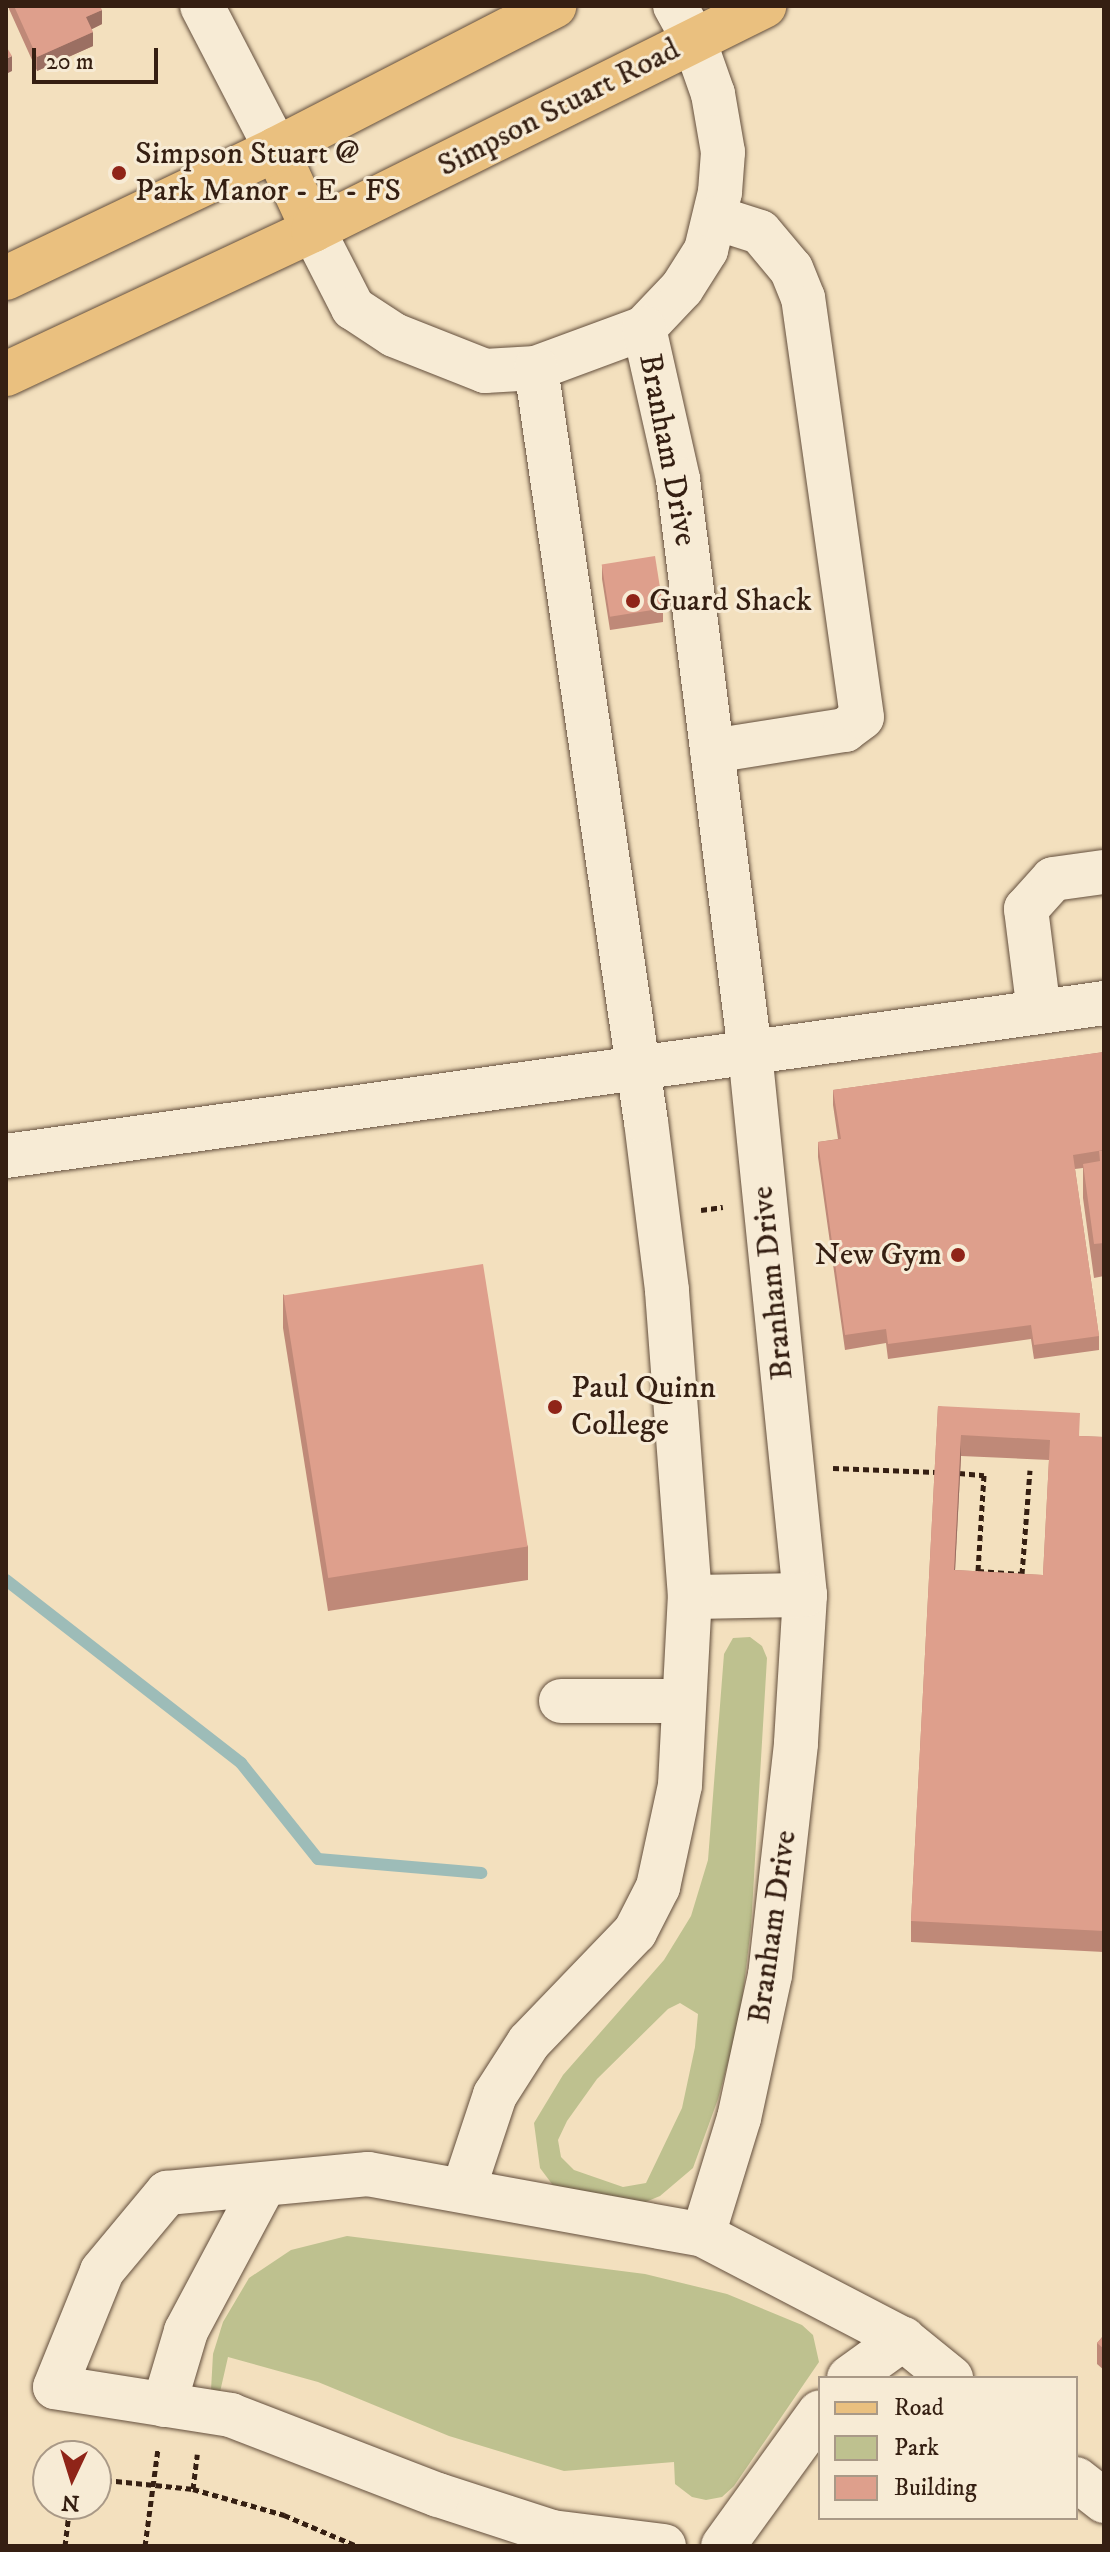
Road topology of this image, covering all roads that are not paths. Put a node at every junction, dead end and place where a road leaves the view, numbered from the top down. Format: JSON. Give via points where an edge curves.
{"nodes":[{"id":1,"x":202,"y":6,"type":"edge"},
{"id":2,"x":554,"y":6,"type":"edge"},
{"id":3,"x":764,"y":6,"type":"edge"},
{"id":4,"x":685,"y":23,"type":"edge"},
{"id":5,"x":276,"y":149,"type":"junction"},
{"id":6,"x":716,"y":218,"type":"junction"},
{"id":7,"x":313,"y":230,"type":"junction"},
{"id":8,"x":6,"y":278,"type":"edge"},
{"id":9,"x":644,"y":328,"type":"junction"},
{"id":10,"x":536,"y":368,"type":"junction"},
{"id":11,"x":6,"y":374,"type":"edge"},
{"id":12,"x":712,"y":751,"type":"junction"},
{"id":13,"x":1104,"y":872,"type":"edge"},
{"id":14,"x":1104,"y":1003,"type":"edge"},
{"id":15,"x":1039,"y":1012,"type":"junction"},
{"id":16,"x":750,"y":1052,"type":"junction"},
{"id":17,"x":638,"y":1064,"type":"junction"},
{"id":18,"x":6,"y":1156,"type":"edge"},
{"id":19,"x":805,"y":1595,"type":"junction"},
{"id":20,"x":690,"y":1597,"type":"junction"},
{"id":21,"x":561,"y":1701,"type":"dead end"},
{"id":22,"x":684,"y":1701,"type":"junction"},
{"id":23,"x":263,"y":2187,"type":"junction"},
{"id":24,"x":464,"y":2188,"type":"junction"},
{"id":25,"x":703,"y":2235,"type":"junction"},
{"id":26,"x":903,"y":2339,"type":"junction"},
{"id":27,"x":852,"y":2376,"type":"edge"},
{"id":28,"x":949,"y":2376,"type":"edge"},
{"id":29,"x":164,"y":2405,"type":"junction"},
{"id":30,"x":818,"y":2415,"type":"edge"},
{"id":31,"x":1078,"y":2481,"type":"edge"},
{"id":32,"x":1104,"y":2501,"type":"edge"},
{"id":33,"x":664,"y":2546,"type":"edge"},
{"id":34,"x":723,"y":2546,"type":"edge"}],
"edges":[{"from":1,"to":5,"type":"street"},
{"from":2,"to":5,"type":"main road"},
{"from":3,"to":4,"type":"main road","name":"Simpson Stuart Road"},
{"from":4,"to":6,"type":"street","name":"Branham Drive","via":[[713,94],[723,152]]},
{"from":4,"to":7,"type":"main road","name":"Simpson Stuart Road"},
{"from":5,"to":7,"type":"main road"},
{"from":5,"to":8,"type":"main road"},
{"from":6,"to":9,"type":"street","name":"Branham Drive","via":[[706,250],[682,288]]},
{"from":6,"to":12,"type":"street","via":[[760,232],[791,269],[803,298],[862,717],[845,730]]},
{"from":7,"to":10,"type":"street","name":"Branham Drive","via":[[353,308],[394,335],[485,371]]},
{"from":7,"to":11,"type":"main road","name":"Simpson Stuart Road"},
{"from":9,"to":10,"type":"street","name":"Branham Drive"},
{"from":9,"to":12,"type":"street","name":"Branham Drive","via":[[678,479]]},
{"from":10,"to":17,"type":"street"},
{"from":12,"to":16,"type":"street","name":"Branham Drive"},
{"from":13,"to":15,"type":"street","via":[[1053,879],[1026,909]]},
{"from":14,"to":15,"type":"street"},
{"from":15,"to":16,"type":"street"},
{"from":16,"to":17,"type":"street"},
{"from":16,"to":19,"type":"street","name":"Branham Drive"},
{"from":17,"to":18,"type":"street"},
{"from":17,"to":20,"type":"street","via":[[667,1290]]},
{"from":19,"to":20,"type":"street"},
{"from":19,"to":25,"type":"street","name":"Branham Drive","via":[[796,1744],[770,1975],[739,2118]]},
{"from":20,"to":22,"type":"street"},
{"from":21,"to":22,"type":"street"},
{"from":22,"to":24,"type":"street","via":[[680,1785],[658,1887],[635,1932],[529,2042],[495,2095]]},
{"from":23,"to":24,"type":"street","via":[[368,2174]]},
{"from":23,"to":29,"type":"street","via":[[186,2331]]},
{"from":23,"to":29,"type":"street","via":[[167,2193],[102,2271],[55,2387]]},
{"from":24,"to":25,"type":"street"},
{"from":25,"to":26,"type":"street"},
{"from":26,"to":27,"type":"street"},
{"from":26,"to":28,"type":"street"},
{"from":29,"to":33,"type":"street","via":[[231,2415],[438,2495],[552,2532]]},
{"from":30,"to":34,"type":"street"},
{"from":31,"to":32,"type":"street"}]}
